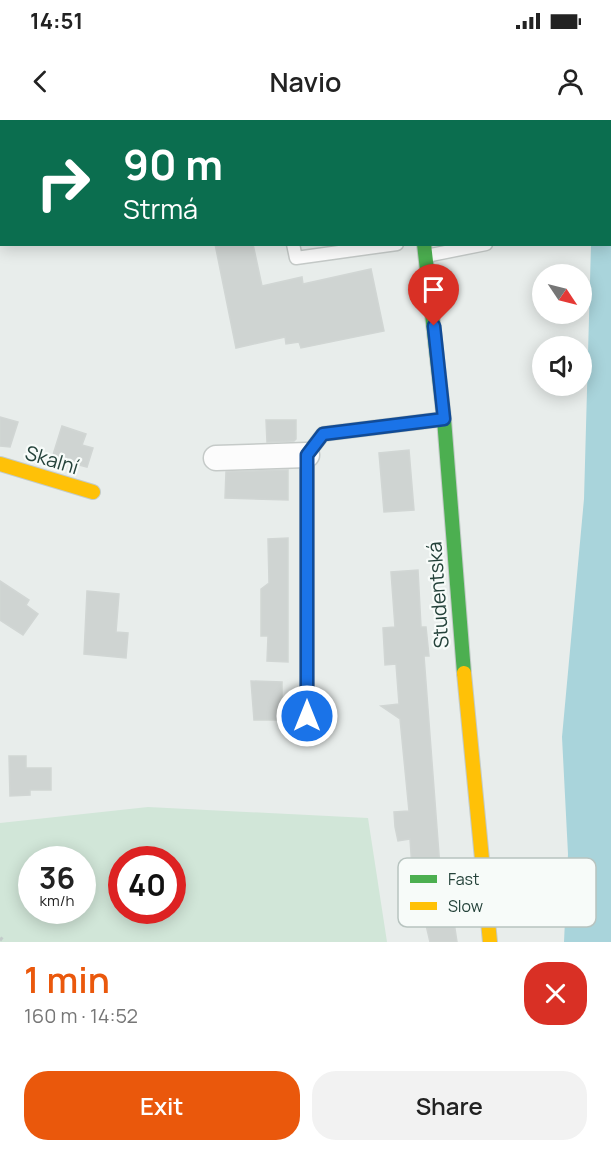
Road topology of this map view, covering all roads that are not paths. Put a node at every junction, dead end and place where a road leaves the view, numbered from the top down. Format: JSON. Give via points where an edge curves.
{"nodes":[{"id":1,"x":293,"y":246,"type":"edge"},
{"id":2,"x":382,"y":246,"type":"edge"},
{"id":3,"x":466,"y":246,"type":"edge"},
{"id":4,"x":425,"y":250,"type":"edge"},
{"id":5,"x":444,"y":419,"type":"junction"},
{"id":6,"x":307,"y":455,"type":"junction"},
{"id":7,"x":216,"y":458,"type":"dead end"},
{"id":8,"x":0,"y":464,"type":"edge"},
{"id":9,"x":93,"y":492,"type":"dead end"},
{"id":10,"x":307,"y":716,"type":"dead end"},
{"id":11,"x":480,"y":858,"type":"edge"},
{"id":12,"x":488,"y":927,"type":"edge"},
{"id":13,"x":490,"y":942,"type":"edge"}],
"edges":[{"from":1,"to":2,"type":"lane","via":[[296,258]]},
{"from":3,"to":4,"type":"lane"},
{"from":4,"to":5,"type":"street","name":"Studentská"},
{"from":5,"to":6,"type":"street","via":[[323,434]]},
{"from":5,"to":11,"type":"street","name":"Studentská"},
{"from":6,"to":7,"type":"street"},
{"from":6,"to":10,"type":"street"},
{"from":8,"to":9,"type":"street","name":"Skalní"},
{"from":12,"to":13,"type":"street","name":"Studentská"}]}
